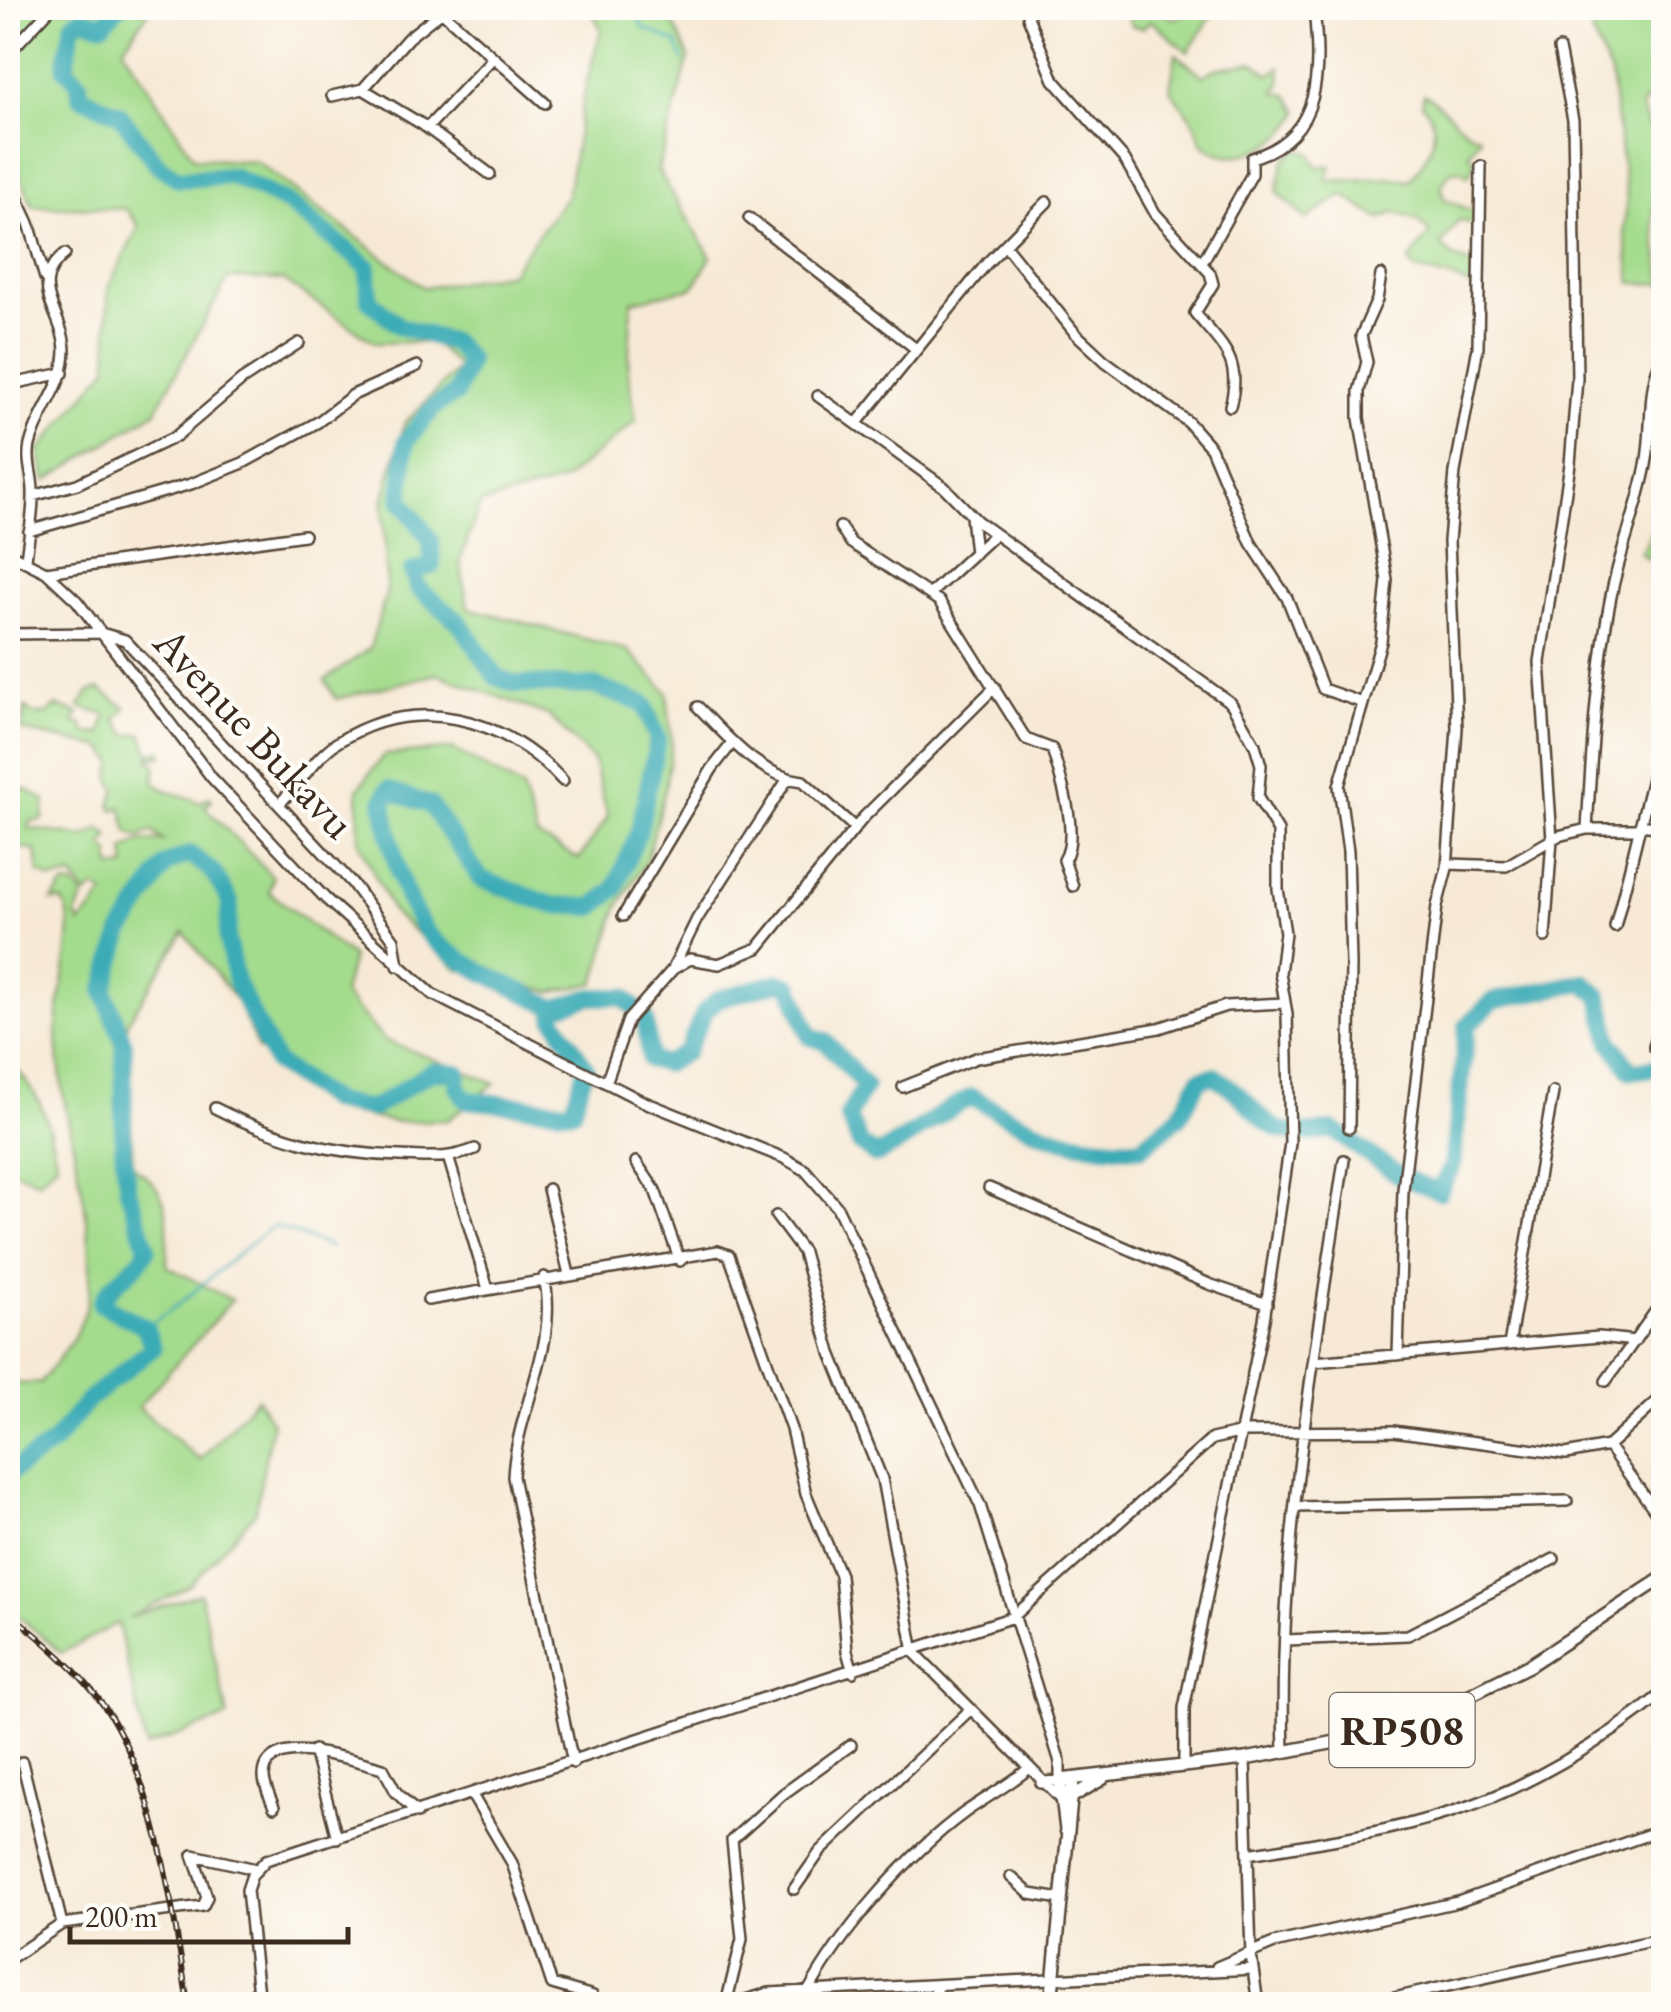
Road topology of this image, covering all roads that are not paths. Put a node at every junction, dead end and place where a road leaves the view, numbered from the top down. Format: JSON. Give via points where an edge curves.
{"nodes":[{"id":1,"x":51,"y":8,"type":"edge"},
{"id":2,"x":1032,"y":8,"type":"edge"},
{"id":3,"x":1314,"y":8,"type":"edge"},
{"id":4,"x":444,"y":9,"type":"edge"},
{"id":5,"x":1559,"y":49,"type":"dead end"},
{"id":6,"x":8,"y":54,"type":"edge"},
{"id":7,"x":491,"y":60,"type":"junction"},
{"id":8,"x":363,"y":89,"type":"junction"},
{"id":9,"x":332,"y":96,"type":"dead end"},
{"id":10,"x":545,"y":103,"type":"dead end"},
{"id":11,"x":427,"y":128,"type":"junction"},
{"id":12,"x":1481,"y":166,"type":"dead end"},
{"id":13,"x":490,"y":174,"type":"dead end"},
{"id":14,"x":8,"y":178,"type":"edge"},
{"id":15,"x":1046,"y":202,"type":"dead end"},
{"id":16,"x":749,"y":218,"type":"dead end"},
{"id":17,"x":1005,"y":245,"type":"junction"},
{"id":18,"x":66,"y":254,"type":"dead end"},
{"id":19,"x":1202,"y":263,"type":"junction"},
{"id":20,"x":1381,"y":276,"type":"dead end"},
{"id":21,"x":46,"y":280,"type":"junction"},
{"id":22,"x":298,"y":343,"type":"dead end"},
{"id":23,"x":916,"y":349,"type":"junction"},
{"id":24,"x":1664,"y":353,"type":"edge"},
{"id":25,"x":417,"y":366,"type":"dead end"},
{"id":26,"x":62,"y":373,"type":"junction"},
{"id":27,"x":8,"y":385,"type":"edge"},
{"id":28,"x":818,"y":396,"type":"dead end"},
{"id":29,"x":1230,"y":406,"type":"dead end"},
{"id":30,"x":857,"y":423,"type":"junction"},
{"id":31,"x":33,"y":496,"type":"junction"},
{"id":32,"x":970,"y":514,"type":"junction"},
{"id":33,"x":840,"y":527,"type":"dead end"},
{"id":34,"x":29,"y":531,"type":"junction"},
{"id":35,"x":995,"y":534,"type":"junction"},
{"id":36,"x":304,"y":535,"type":"dead end"},
{"id":37,"x":8,"y":553,"type":"edge"},
{"id":38,"x":975,"y":553,"type":"junction"},
{"id":39,"x":26,"y":560,"type":"junction"},
{"id":40,"x":46,"y":572,"type":"junction"},
{"id":41,"x":931,"y":594,"type":"junction"},
{"id":42,"x":101,"y":633,"type":"junction"},
{"id":43,"x":8,"y":634,"type":"edge"},
{"id":44,"x":995,"y":687,"type":"junction"},
{"id":45,"x":1363,"y":703,"type":"junction"},
{"id":46,"x":698,"y":707,"type":"dead end"},
{"id":47,"x":1664,"y":730,"type":"edge"},
{"id":48,"x":734,"y":742,"type":"junction"},
{"id":49,"x":787,"y":780,"type":"junction"},
{"id":50,"x":563,"y":782,"type":"dead end"},
{"id":51,"x":279,"y":804,"type":"junction"},
{"id":52,"x":1640,"y":827,"type":"junction"},
{"id":53,"x":855,"y":828,"type":"junction"},
{"id":54,"x":1664,"y":828,"type":"edge"},
{"id":55,"x":1587,"y":829,"type":"junction"},
{"id":56,"x":1552,"y":839,"type":"junction"},
{"id":57,"x":1448,"y":864,"type":"junction"},
{"id":58,"x":1073,"y":886,"type":"dead end"},
{"id":59,"x":623,"y":916,"type":"dead end"},
{"id":60,"x":1615,"y":928,"type":"dead end"},
{"id":61,"x":1545,"y":938,"type":"dead end"},
{"id":62,"x":398,"y":966,"type":"junction"},
{"id":63,"x":672,"y":968,"type":"junction"},
{"id":64,"x":1284,"y":1003,"type":"junction"},
{"id":65,"x":1664,"y":1013,"type":"edge"},
{"id":66,"x":1654,"y":1046,"type":"dead end"},
{"id":67,"x":603,"y":1082,"type":"junction"},
{"id":68,"x":904,"y":1088,"type":"dead end"},
{"id":69,"x":1553,"y":1092,"type":"dead end"},
{"id":70,"x":215,"y":1108,"type":"dead end"},
{"id":71,"x":1349,"y":1128,"type":"dead end"},
{"id":72,"x":475,"y":1149,"type":"dead end"},
{"id":73,"x":449,"y":1160,"type":"junction"},
{"id":74,"x":1344,"y":1160,"type":"dead end"},
{"id":75,"x":636,"y":1162,"type":"dead end"},
{"id":76,"x":988,"y":1188,"type":"dead end"},
{"id":77,"x":548,"y":1189,"type":"dead end"},
{"id":78,"x":776,"y":1216,"type":"dead end"},
{"id":79,"x":680,"y":1260,"type":"junction"},
{"id":80,"x":570,"y":1274,"type":"junction"},
{"id":81,"x":544,"y":1277,"type":"junction"},
{"id":82,"x":488,"y":1289,"type":"junction"},
{"id":83,"x":428,"y":1300,"type":"dead end"},
{"id":84,"x":1664,"y":1300,"type":"edge"},
{"id":85,"x":1267,"y":1304,"type":"junction"},
{"id":86,"x":1635,"y":1341,"type":"junction"},
{"id":87,"x":1509,"y":1345,"type":"junction"},
{"id":88,"x":1398,"y":1354,"type":"junction"},
{"id":89,"x":1314,"y":1362,"type":"junction"},
{"id":90,"x":1606,"y":1381,"type":"dead end"},
{"id":91,"x":1664,"y":1395,"type":"edge"},
{"id":92,"x":1242,"y":1432,"type":"junction"},
{"id":93,"x":1304,"y":1434,"type":"junction"},
{"id":94,"x":1608,"y":1446,"type":"junction"},
{"id":95,"x":1567,"y":1501,"type":"dead end"},
{"id":96,"x":1297,"y":1507,"type":"junction"},
{"id":97,"x":1664,"y":1523,"type":"edge"},
{"id":98,"x":1554,"y":1558,"type":"dead end"},
{"id":99,"x":1664,"y":1577,"type":"edge"},
{"id":100,"x":1013,"y":1617,"type":"junction"},
{"id":101,"x":1286,"y":1640,"type":"junction"},
{"id":102,"x":914,"y":1652,"type":"junction"},
{"id":103,"x":853,"y":1672,"type":"junction"},
{"id":104,"x":1664,"y":1692,"type":"edge"},
{"id":105,"x":971,"y":1709,"type":"junction"},
{"id":106,"x":851,"y":1745,"type":"dead end"},
{"id":107,"x":314,"y":1750,"type":"junction"},
{"id":108,"x":1284,"y":1752,"type":"junction"},
{"id":109,"x":1245,"y":1759,"type":"junction"},
{"id":110,"x":22,"y":1762,"type":"dead end"},
{"id":111,"x":572,"y":1762,"type":"junction"},
{"id":112,"x":1184,"y":1766,"type":"junction"},
{"id":113,"x":1028,"y":1770,"type":"junction"},
{"id":114,"x":1102,"y":1778,"type":"junction"},
{"id":115,"x":1066,"y":1780,"type":"junction"},
{"id":116,"x":1041,"y":1783,"type":"junction"},
{"id":117,"x":472,"y":1795,"type":"junction"},
{"id":118,"x":1067,"y":1798,"type":"junction"},
{"id":119,"x":274,"y":1808,"type":"dead end"},
{"id":120,"x":417,"y":1813,"type":"junction"},
{"id":121,"x":1664,"y":1829,"type":"edge"},
{"id":122,"x":337,"y":1838,"type":"junction"},
{"id":123,"x":1248,"y":1854,"type":"junction"},
{"id":124,"x":256,"y":1869,"type":"junction"},
{"id":125,"x":1012,"y":1878,"type":"dead end"},
{"id":126,"x":794,"y":1889,"type":"dead end"},
{"id":127,"x":1061,"y":1899,"type":"junction"},
{"id":128,"x":62,"y":1924,"type":"junction"},
{"id":129,"x":1664,"y":1938,"type":"edge"},
{"id":130,"x":1252,"y":1955,"type":"junction"},
{"id":131,"x":8,"y":1960,"type":"edge"},
{"id":132,"x":1253,"y":1969,"type":"junction"},
{"id":133,"x":1210,"y":1970,"type":"junction"},
{"id":134,"x":1054,"y":1982,"type":"junction"},
{"id":135,"x":938,"y":1987,"type":"junction"},
{"id":136,"x":808,"y":1992,"type":"junction"},
{"id":137,"x":592,"y":1996,"type":"dead end"},
{"id":138,"x":259,"y":2004,"type":"edge"},
{"id":139,"x":729,"y":2004,"type":"edge"},
{"id":140,"x":928,"y":2004,"type":"edge"},
{"id":141,"x":1051,"y":2004,"type":"edge"},
{"id":142,"x":1258,"y":2004,"type":"edge"},
{"id":143,"x":1367,"y":2004,"type":"edge"}],
"edges":[{"from":1,"to":6,"type":"street"},
{"from":2,"to":19,"type":"street","via":[[1028,16],[1052,77],[1126,160],[1169,231]]},
{"from":3,"to":19,"type":"street","via":[[1316,83],[1307,122],[1289,140],[1252,158],[1252,174]]},
{"from":4,"to":7,"type":"street"},
{"from":4,"to":8,"type":"street"},
{"from":5,"to":56,"type":"street","via":[[1573,120],[1577,379],[1540,662]]},
{"from":7,"to":10,"type":"street"},
{"from":7,"to":11,"type":"street"},
{"from":8,"to":9,"type":"street"},
{"from":8,"to":11,"type":"street"},
{"from":11,"to":13,"type":"street"},
{"from":12,"to":57,"type":"street","via":[[1478,347],[1449,541],[1457,728]]},
{"from":14,"to":21,"type":"street"},
{"from":15,"to":17,"type":"street"},
{"from":16,"to":23,"type":"street"},
{"from":17,"to":23,"type":"street"},
{"from":17,"to":45,"type":"street","via":[[1075,333],[1188,422],[1211,448],[1251,544],[1276,575],[1323,689]]},
{"from":18,"to":21,"type":"street"},
{"from":19,"to":29,"type":"street","via":[[1212,284],[1195,312],[1228,352],[1236,383]]},
{"from":20,"to":45,"type":"street","via":[[1361,336],[1367,362],[1359,418],[1387,580],[1381,639]]},
{"from":21,"to":26,"type":"street","via":[[64,340]]},
{"from":22,"to":31,"type":"street","via":[[175,437],[78,484]]},
{"from":23,"to":30,"type":"street"},
{"from":24,"to":55,"type":"street","via":[[1648,405],[1653,429],[1640,495],[1622,546],[1602,646]]},
{"from":25,"to":34,"type":"street","via":[[353,395],[244,463]]},
{"from":26,"to":27,"type":"street"},
{"from":26,"to":31,"type":"street","via":[[29,448]]},
{"from":28,"to":30,"type":"street"},
{"from":30,"to":32,"type":"street"},
{"from":31,"to":34,"type":"street"},
{"from":32,"to":35,"type":"street"},
{"from":32,"to":38,"type":"street"},
{"from":33,"to":41,"type":"street","via":[[851,543]]},
{"from":34,"to":39,"type":"street"},
{"from":35,"to":38,"type":"street"},
{"from":35,"to":64,"type":"street","via":[[1242,716],[1261,765],[1258,798],[1278,831]]},
{"from":36,"to":40,"type":"street"},
{"from":37,"to":39,"type":"street"},
{"from":38,"to":41,"type":"street"},
{"from":39,"to":40,"type":"street"},
{"from":40,"to":42,"type":"street"},
{"from":41,"to":44,"type":"street"},
{"from":42,"to":43,"type":"street","name":"Avenue Bukavu"},
{"from":42,"to":51,"type":"street","name":"Avenue Bukavu","via":[[125,640],[142,656]]},
{"from":42,"to":62,"type":"street","via":[[212,778]]},
{"from":44,"to":53,"type":"street"},
{"from":44,"to":58,"type":"street","via":[[1026,739],[1052,749],[1074,833],[1064,860]]},
{"from":45,"to":71,"type":"street","via":[[1339,786],[1348,850]]},
{"from":46,"to":48,"type":"street"},
{"from":47,"to":52,"type":"street"},
{"from":48,"to":49,"type":"street"},
{"from":48,"to":59,"type":"street"},
{"from":49,"to":53,"type":"street","via":[[803,781]]},
{"from":49,"to":63,"type":"street"},
{"from":50,"to":51,"type":"street","via":[[522,742],[497,730],[448,715],[404,718],[336,744]]},
{"from":51,"to":62,"type":"street","name":"Avenue Bukavu","via":[[394,940]]},
{"from":52,"to":54,"type":"street"},
{"from":52,"to":55,"type":"street"},
{"from":52,"to":60,"type":"street"},
{"from":53,"to":63,"type":"street","via":[[756,950],[719,964],[690,960]]},
{"from":55,"to":56,"type":"street"},
{"from":56,"to":57,"type":"street","via":[[1506,866]]},
{"from":56,"to":61,"type":"street"},
{"from":57,"to":88,"type":"street","via":[[1437,906],[1403,1190]]},
{"from":62,"to":67,"type":"street","via":[[432,994]]},
{"from":63,"to":67,"type":"street","via":[[628,1020]]},
{"from":64,"to":68,"type":"street","via":[[1226,1006],[1120,1036],[976,1058]]},
{"from":64,"to":85,"type":"street","via":[[1290,1144]]},
{"from":65,"to":66,"type":"street"},
{"from":67,"to":100,"type":"street","via":[[784,1158],[805,1170],[837,1207],[980,1505]]},
{"from":69,"to":87,"type":"street"},
{"from":70,"to":73,"type":"street","via":[[254,1128],[336,1153]]},
{"from":72,"to":73,"type":"street"},
{"from":73,"to":82,"type":"street"},
{"from":74,"to":89,"type":"street"},
{"from":75,"to":79,"type":"street","via":[[655,1190]]},
{"from":76,"to":85,"type":"street"},
{"from":77,"to":80,"type":"street"},
{"from":78,"to":102,"type":"street","via":[[803,1252],[831,1352],[882,1480]]},
{"from":79,"to":80,"type":"street"},
{"from":79,"to":103,"type":"street","via":[[718,1251],[732,1260],[791,1429],[806,1494],[840,1575]]},
{"from":80,"to":81,"type":"street"},
{"from":81,"to":82,"type":"street"},
{"from":81,"to":111,"type":"street","via":[[548,1323],[515,1438],[513,1477]]},
{"from":82,"to":83,"type":"street"},
{"from":84,"to":86,"type":"street"},
{"from":85,"to":92,"type":"street"},
{"from":86,"to":87,"type":"street","via":[[1599,1337]]},
{"from":86,"to":90,"type":"street"},
{"from":87,"to":88,"type":"street"},
{"from":88,"to":89,"type":"street"},
{"from":89,"to":93,"type":"street"},
{"from":91,"to":94,"type":"street"},
{"from":92,"to":93,"type":"street"},
{"from":92,"to":100,"type":"street","via":[[1198,1448]]},
{"from":92,"to":112,"type":"street","via":[[1184,1708]]},
{"from":93,"to":94,"type":"street","via":[[1393,1431],[1566,1454]]},
{"from":93,"to":96,"type":"street"},
{"from":94,"to":97,"type":"street"},
{"from":95,"to":96,"type":"street"},
{"from":96,"to":101,"type":"street"},
{"from":98,"to":101,"type":"street","via":[[1408,1635]]},
{"from":99,"to":108,"type":"main road","number":"RP508","via":[[1530,1664],[1426,1720]]},
{"from":100,"to":102,"type":"street"},
{"from":100,"to":115,"type":"street"},
{"from":101,"to":108,"type":"street"},
{"from":102,"to":103,"type":"street"},
{"from":102,"to":105,"type":"street"},
{"from":103,"to":111,"type":"street"},
{"from":104,"to":123,"type":"street","via":[[1537,1774],[1454,1812]]},
{"from":105,"to":113,"type":"street"},
{"from":105,"to":126,"type":"street","via":[[820,1852]]},
{"from":106,"to":139,"type":"street","via":[[732,1840],[742,1939]]},
{"from":107,"to":119,"type":"street","via":[[268,1764],[264,1778]]},
{"from":107,"to":120,"type":"street","via":[[383,1768]]},
{"from":107,"to":122,"type":"street"},
{"from":108,"to":109,"type":"main road","number":"RP508"},
{"from":109,"to":112,"type":"main road","number":"RP508"},
{"from":109,"to":123,"type":"street"},
{"from":110,"to":128,"type":"street"},
{"from":111,"to":117,"type":"street"},
{"from":112,"to":114,"type":"main road","number":"RP508"},
{"from":113,"to":116,"type":"street"},
{"from":113,"to":136,"type":"street","via":[[960,1816],[901,1872]]},
{"from":114,"to":115,"type":"main road","number":"RP508"},
{"from":114,"to":118,"type":"main road","number":"RP508"},
{"from":115,"to":116,"type":"street"},
{"from":115,"to":118,"type":"main road"},
{"from":116,"to":118,"type":"street"},
{"from":117,"to":120,"type":"street"},
{"from":117,"to":137,"type":"street","via":[[512,1863],[552,1984]]},
{"from":118,"to":127,"type":"main road"},
{"from":120,"to":122,"type":"street"},
{"from":121,"to":130,"type":"street","via":[[1458,1902],[1274,1942]]},
{"from":122,"to":124,"type":"street"},
{"from":123,"to":130,"type":"street"},
{"from":124,"to":128,"type":"street","via":[[193,1855],[207,1897],[203,1906]]},
{"from":124,"to":138,"type":"street","via":[[247,1890]]},
{"from":125,"to":127,"type":"street","via":[[1030,1894]]},
{"from":127,"to":134,"type":"main road"},
{"from":128,"to":131,"type":"street"},
{"from":129,"to":143,"type":"street"},
{"from":130,"to":132,"type":"street"},
{"from":130,"to":133,"type":"street"},
{"from":132,"to":133,"type":"street"},
{"from":132,"to":142,"type":"street"},
{"from":133,"to":134,"type":"street"},
{"from":134,"to":135,"type":"street"},
{"from":134,"to":141,"type":"main road"},
{"from":135,"to":136,"type":"street"},
{"from":135,"to":140,"type":"street"},
{"from":136,"to":139,"type":"street"}]}
